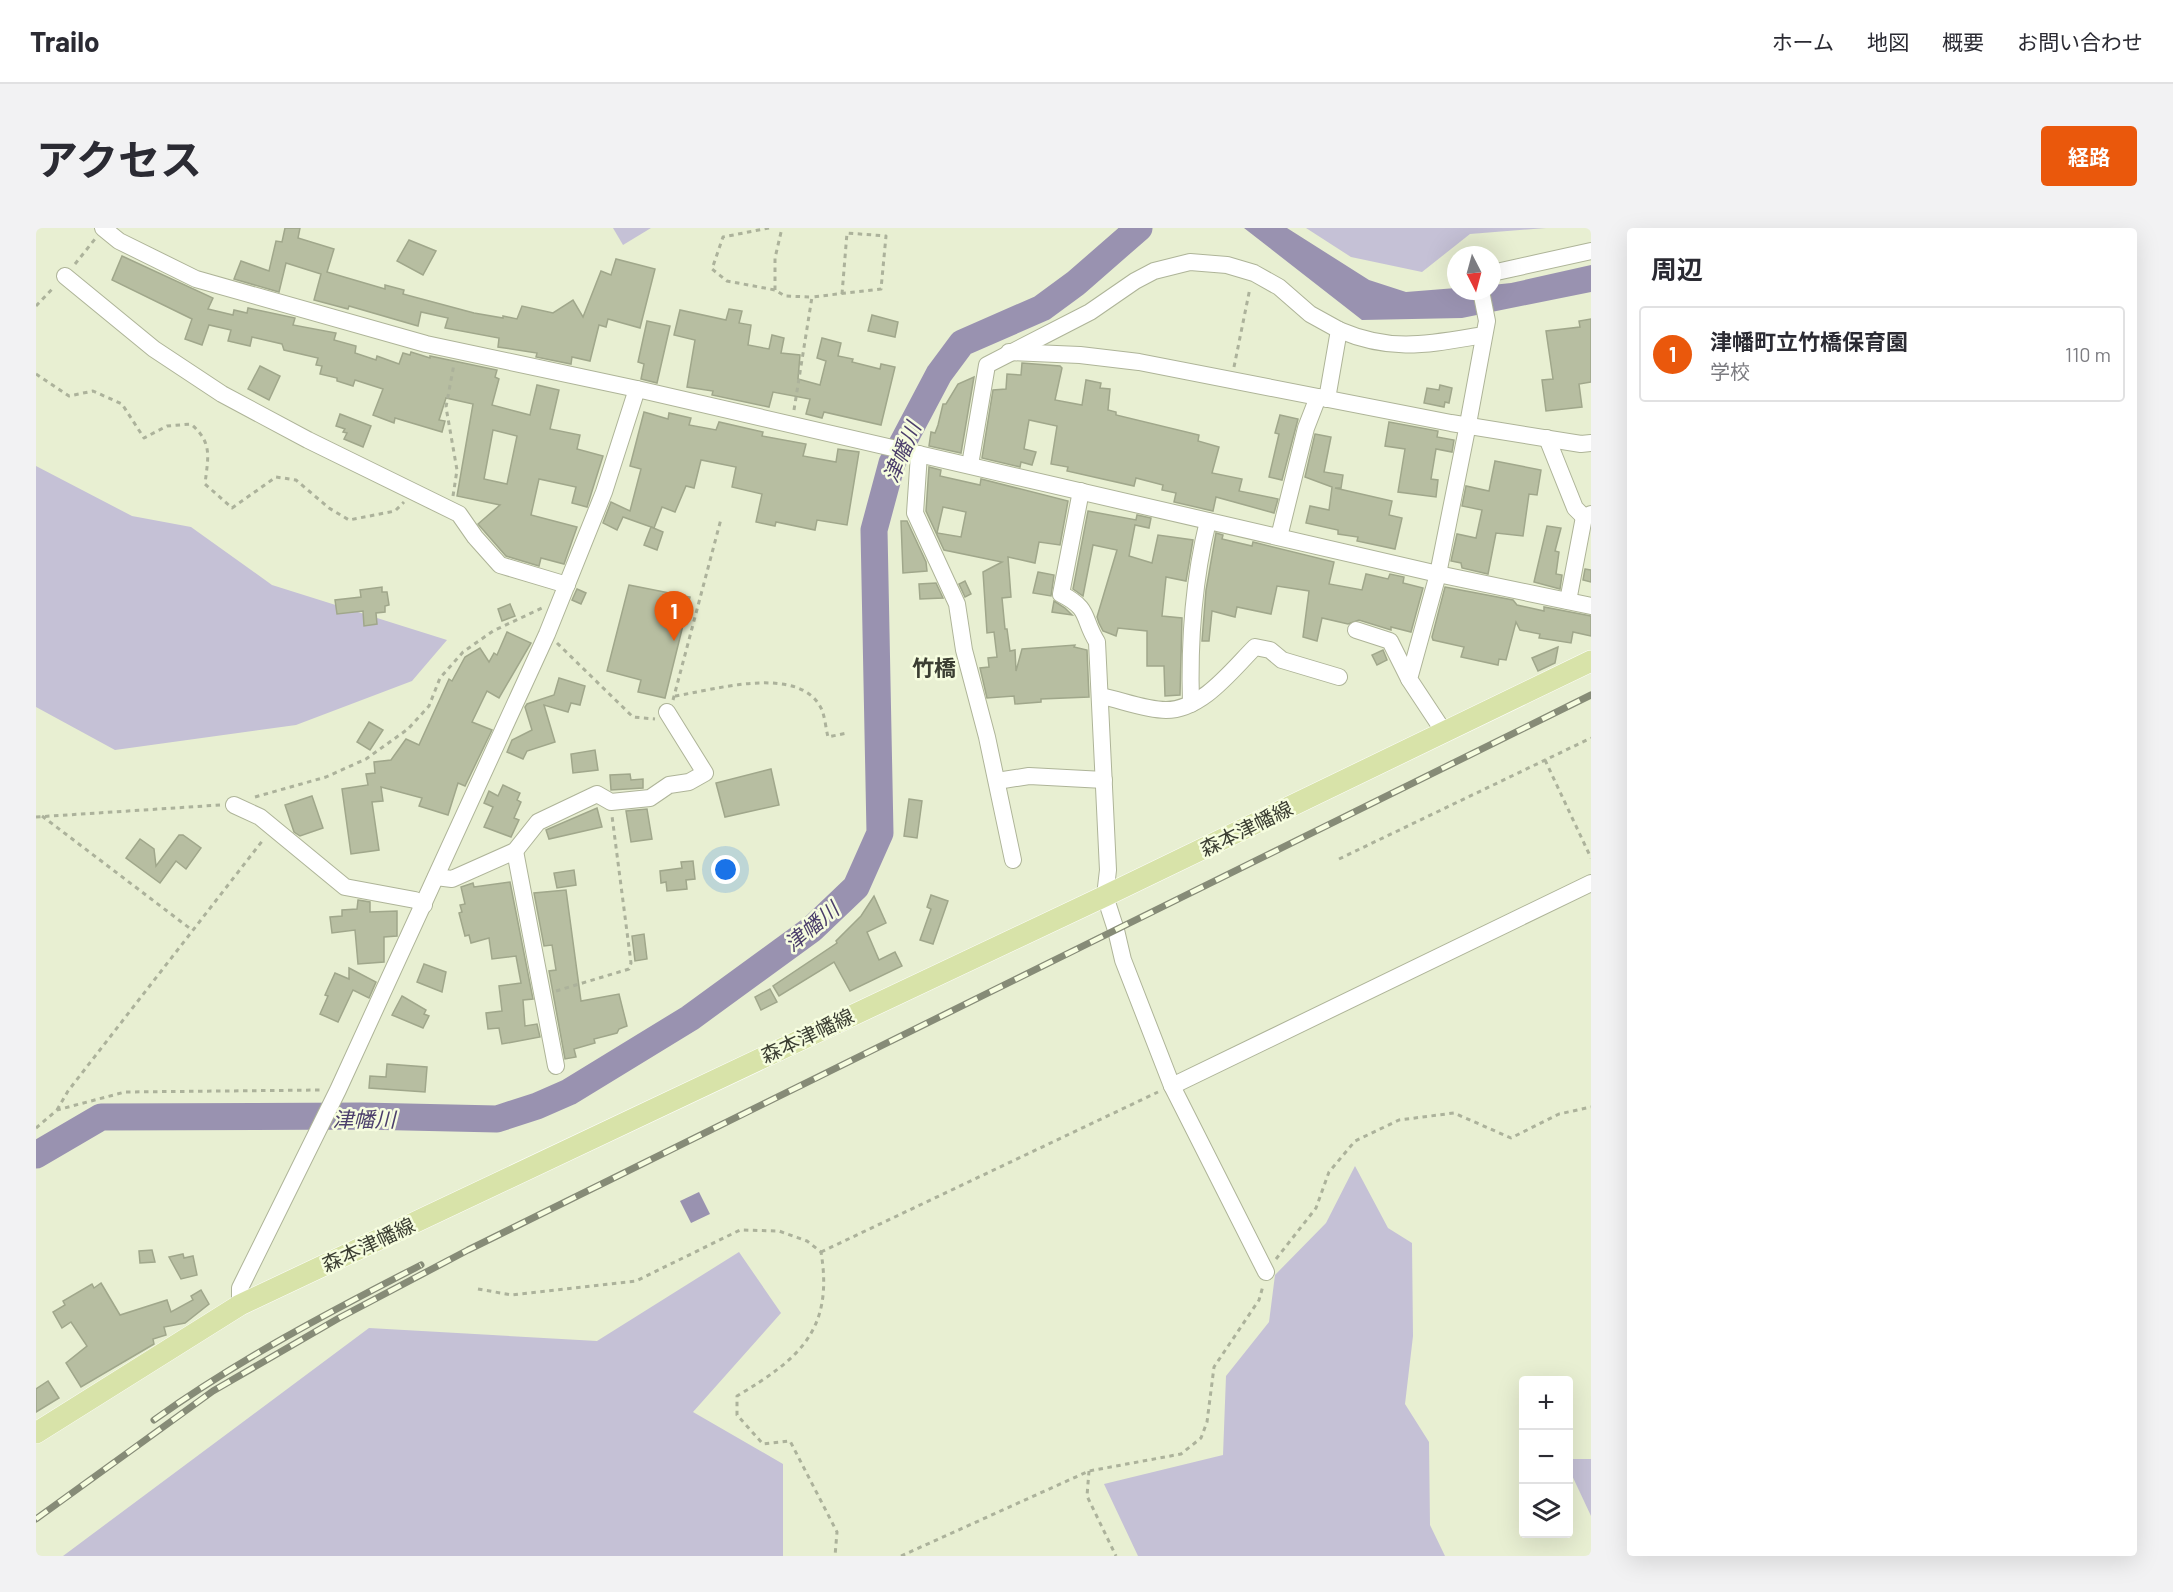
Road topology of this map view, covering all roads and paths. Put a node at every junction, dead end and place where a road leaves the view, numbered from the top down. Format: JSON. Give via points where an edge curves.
{"nodes":[{"id":1,"x":103,"y":228,"type":"edge"},
{"id":2,"x":769,"y":228,"type":"edge"},
{"id":3,"x":782,"y":228,"type":"edge"},
{"id":4,"x":1591,"y":251,"type":"edge"},
{"id":5,"x":1501,"y":271,"type":"edge"},
{"id":6,"x":1253,"y":273,"type":"junction"},
{"id":7,"x":65,"y":276,"type":"dead end"},
{"id":8,"x":775,"y":290,"type":"junction"},
{"id":9,"x":842,"y":294,"type":"junction"},
{"id":10,"x":812,"y":297,"type":"junction"},
{"id":11,"x":1482,"y":300,"type":"edge"},
{"id":12,"x":1486,"y":328,"type":"junction"},
{"id":13,"x":1339,"y":330,"type":"junction"},
{"id":14,"x":457,"y":350,"type":"junction"},
{"id":15,"x":1009,"y":352,"type":"junction"},
{"id":16,"x":36,"y":374,"type":"edge"},
{"id":17,"x":1231,"y":380,"type":"junction"},
{"id":18,"x":637,"y":389,"type":"junction"},
{"id":19,"x":1322,"y":398,"type":"junction"},
{"id":20,"x":1468,"y":424,"type":"junction"},
{"id":21,"x":791,"y":425,"type":"junction"},
{"id":22,"x":1547,"y":438,"type":"junction"},
{"id":23,"x":1591,"y":442,"type":"edge"},
{"id":24,"x":920,"y":454,"type":"junction"},
{"id":25,"x":970,"y":465,"type":"junction"},
{"id":26,"x":1081,"y":491,"type":"junction"},
{"id":27,"x":414,"y":492,"type":"junction"},
{"id":28,"x":450,"y":510,"type":"junction"},
{"id":29,"x":1588,"y":515,"type":"edge"},
{"id":30,"x":722,"y":519,"type":"dead end"},
{"id":31,"x":1209,"y":521,"type":"junction"},
{"id":32,"x":1279,"y":537,"type":"junction"},
{"id":33,"x":1438,"y":574,"type":"junction"},
{"id":34,"x":567,"y":585,"type":"junction"},
{"id":35,"x":1568,"y":601,"type":"junction"},
{"id":36,"x":559,"y":605,"type":"junction"},
{"id":37,"x":1591,"y":606,"type":"edge"},
{"id":38,"x":1356,"y":630,"type":"dead end"},
{"id":39,"x":547,"y":634,"type":"junction"},
{"id":40,"x":1591,"y":661,"type":"edge"},
{"id":41,"x":1340,"y":677,"type":"dead end"},
{"id":42,"x":1409,"y":679,"type":"junction"},
{"id":43,"x":675,"y":696,"type":"junction"},
{"id":44,"x":1101,"y":696,"type":"junction"},
{"id":45,"x":1191,"y":704,"type":"junction"},
{"id":46,"x":667,"y":712,"type":"junction"},
{"id":47,"x":1444,"y":732,"type":"junction"},
{"id":48,"x":847,"y":733,"type":"dead end"},
{"id":49,"x":1591,"y":738,"type":"edge"},
{"id":50,"x":1545,"y":760,"type":"junction"},
{"id":51,"x":1104,"y":780,"type":"junction"},
{"id":52,"x":997,"y":781,"type":"junction"},
{"id":53,"x":611,"y":802,"type":"junction"},
{"id":54,"x":234,"y":805,"type":"junction"},
{"id":55,"x":41,"y":815,"type":"junction"},
{"id":56,"x":36,"y":817,"type":"edge"},
{"id":57,"x":273,"y":828,"type":"junction"},
{"id":58,"x":515,"y":851,"type":"junction"},
{"id":59,"x":1591,"y":858,"type":"edge"},
{"id":60,"x":1339,"y":859,"type":"dead end"},
{"id":61,"x":1013,"y":860,"type":"dead end"},
{"id":62,"x":436,"y":877,"type":"junction"},
{"id":63,"x":1591,"y":884,"type":"edge"},
{"id":64,"x":1105,"y":896,"type":"junction"},
{"id":65,"x":424,"y":905,"type":"junction"},
{"id":66,"x":193,"y":931,"type":"junction"},
{"id":67,"x":542,"y":995,"type":"junction"},
{"id":68,"x":556,"y":1066,"type":"dead end"},
{"id":69,"x":1172,"y":1086,"type":"junction"},
{"id":70,"x":338,"y":1090,"type":"junction"},
{"id":71,"x":1591,"y":1107,"type":"edge"},
{"id":72,"x":57,"y":1110,"type":"junction"},
{"id":73,"x":36,"y":1128,"type":"edge"},
{"id":74,"x":821,"y":1252,"type":"junction"},
{"id":75,"x":1266,"y":1272,"type":"junction"},
{"id":76,"x":478,"y":1289,"type":"dead end"},
{"id":77,"x":240,"y":1305,"type":"junction"},
{"id":78,"x":36,"y":1433,"type":"edge"},
{"id":79,"x":1089,"y":1471,"type":"junction"},
{"id":80,"x":835,"y":1556,"type":"edge"},
{"id":81,"x":901,"y":1556,"type":"edge"},
{"id":82,"x":1116,"y":1556,"type":"edge"}],
"edges":[{"from":1,"to":14,"type":"street","via":[[119,242],[196,279]]},
{"from":2,"to":8,"type":"path","via":[[723,237],[712,269],[727,281]]},
{"from":3,"to":8,"type":"path","via":[[775,258]]},
{"from":4,"to":5,"type":"street"},
{"from":6,"to":13,"type":"street"},
{"from":6,"to":15,"type":"street","via":[[1227,265],[1190,262],[1154,271],[1090,312]]},
{"from":6,"to":17,"type":"path"},
{"from":7,"to":27,"type":"street","via":[[154,349],[222,394]]},
{"from":8,"to":10,"type":"path","via":[[785,296]]},
{"from":9,"to":9,"type":"path","via":[[881,289],[886,236],[847,233]]},
{"from":9,"to":10,"type":"path"},
{"from":10,"to":21,"type":"path"},
{"from":11,"to":12,"type":"street"},
{"from":12,"to":13,"type":"street","via":[[1408,346],[1385,345]]},
{"from":12,"to":20,"type":"street"},
{"from":13,"to":19,"type":"street"},
{"from":14,"to":18,"type":"street"},
{"from":14,"to":28,"type":"path","via":[[446,407],[458,470]]},
{"from":15,"to":17,"type":"street","via":[[1139,362]]},
{"from":15,"to":25,"type":"street","via":[[987,365]]},
{"from":16,"to":27,"type":"path","via":[[69,396],[93,391],[122,404],[144,438],[167,426],[191,424],[204,435],[208,454],[206,484],[232,508],[276,477],[296,480],[349,520],[395,511]]},
{"from":17,"to":19,"type":"street"},
{"from":18,"to":21,"type":"street"},
{"from":18,"to":34,"type":"street","via":[[604,492]]},
{"from":19,"to":20,"type":"street"},
{"from":19,"to":32,"type":"street","via":[[1306,428]]},
{"from":20,"to":22,"type":"street"},
{"from":20,"to":33,"type":"street"},
{"from":21,"to":24,"type":"street"},
{"from":22,"to":23,"type":"street"},
{"from":22,"to":29,"type":"street","via":[[1575,508]]},
{"from":24,"to":25,"type":"street"},
{"from":24,"to":52,"type":"street","via":[[915,513],[957,604],[964,650]]},
{"from":25,"to":26,"type":"street"},
{"from":26,"to":31,"type":"street"},
{"from":26,"to":44,"type":"street","via":[[1061,594],[1075,601],[1089,616],[1097,642]]},
{"from":27,"to":28,"type":"street"},
{"from":28,"to":34,"type":"street","via":[[459,514],[500,565]]},
{"from":29,"to":35,"type":"street"},
{"from":30,"to":43,"type":"path"},
{"from":31,"to":32,"type":"street"},
{"from":31,"to":45,"type":"street","via":[[1192,613]]},
{"from":32,"to":33,"type":"street"},
{"from":33,"to":35,"type":"street"},
{"from":33,"to":42,"type":"street"},
{"from":34,"to":36,"type":"street"},
{"from":35,"to":37,"type":"street"},
{"from":36,"to":39,"type":"street"},
{"from":36,"to":54,"type":"path","via":[[521,617],[463,652],[440,678],[429,706],[408,729],[366,759],[326,777]]},
{"from":38,"to":42,"type":"street","via":[[1390,640]]},
{"from":39,"to":46,"type":"path","via":[[633,717],[654,720]]},
{"from":39,"to":62,"type":"street"},
{"from":40,"to":47,"type":"main road","name":"森本津幡線"},
{"from":41,"to":45,"type":"street","via":[[1281,660],[1270,650],[1255,647]]},
{"from":42,"to":47,"type":"street"},
{"from":43,"to":46,"type":"path"},
{"from":43,"to":48,"type":"path","via":[[772,681],[804,690],[822,709],[828,737]]},
{"from":44,"to":45,"type":"street","via":[[1164,710],[1187,708]]},
{"from":44,"to":51,"type":"street"},
{"from":46,"to":53,"type":"street","via":[[705,773],[689,783],[669,784],[650,798]]},
{"from":47,"to":64,"type":"main road","name":"森本津幡線"},
{"from":49,"to":50,"type":"path"},
{"from":50,"to":59,"type":"path"},
{"from":50,"to":60,"type":"path"},
{"from":51,"to":52,"type":"street","via":[[1029,776]]},
{"from":51,"to":64,"type":"street","via":[[1108,870]]},
{"from":52,"to":61,"type":"street"},
{"from":53,"to":58,"type":"street","via":[[597,794],[538,822]]},
{"from":53,"to":67,"type":"path","via":[[629,969]]},
{"from":54,"to":55,"type":"path"},
{"from":54,"to":57,"type":"street"},
{"from":55,"to":56,"type":"path"},
{"from":55,"to":66,"type":"path"},
{"from":57,"to":65,"type":"street","via":[[345,887]]},
{"from":57,"to":66,"type":"path"},
{"from":58,"to":62,"type":"street","via":[[452,879]]},
{"from":58,"to":67,"type":"street"},
{"from":62,"to":65,"type":"street"},
{"from":63,"to":69,"type":"street"},
{"from":64,"to":69,"type":"street","via":[[1123,960]]},
{"from":64,"to":77,"type":"main road","name":"森本津幡線"},
{"from":65,"to":70,"type":"street"},
{"from":66,"to":72,"type":"path"},
{"from":67,"to":68,"type":"street"},
{"from":69,"to":74,"type":"path"},
{"from":69,"to":75,"type":"street"},
{"from":70,"to":72,"type":"path","via":[[124,1092]]},
{"from":70,"to":77,"type":"street","via":[[240,1288]]},
{"from":71,"to":75,"type":"path","via":[[1559,1114],[1511,1138],[1454,1113],[1399,1120],[1355,1141],[1329,1172],[1316,1208]]},
{"from":72,"to":73,"type":"path"},
{"from":74,"to":76,"type":"path","via":[[807,1241],[778,1231],[740,1230],[636,1281],[512,1295]]},
{"from":74,"to":80,"type":"path","via":[[824,1296],[815,1328],[800,1351],[766,1379],[737,1396],[737,1414],[763,1444],[790,1441],[837,1532]]},
{"from":75,"to":79,"type":"path","via":[[1260,1300],[1214,1367],[1207,1422],[1201,1438],[1181,1454]]},
{"from":77,"to":78,"type":"main road","name":"森本津幡線"},
{"from":79,"to":81,"type":"path"},
{"from":79,"to":82,"type":"path","via":[[1087,1496]]}]}
